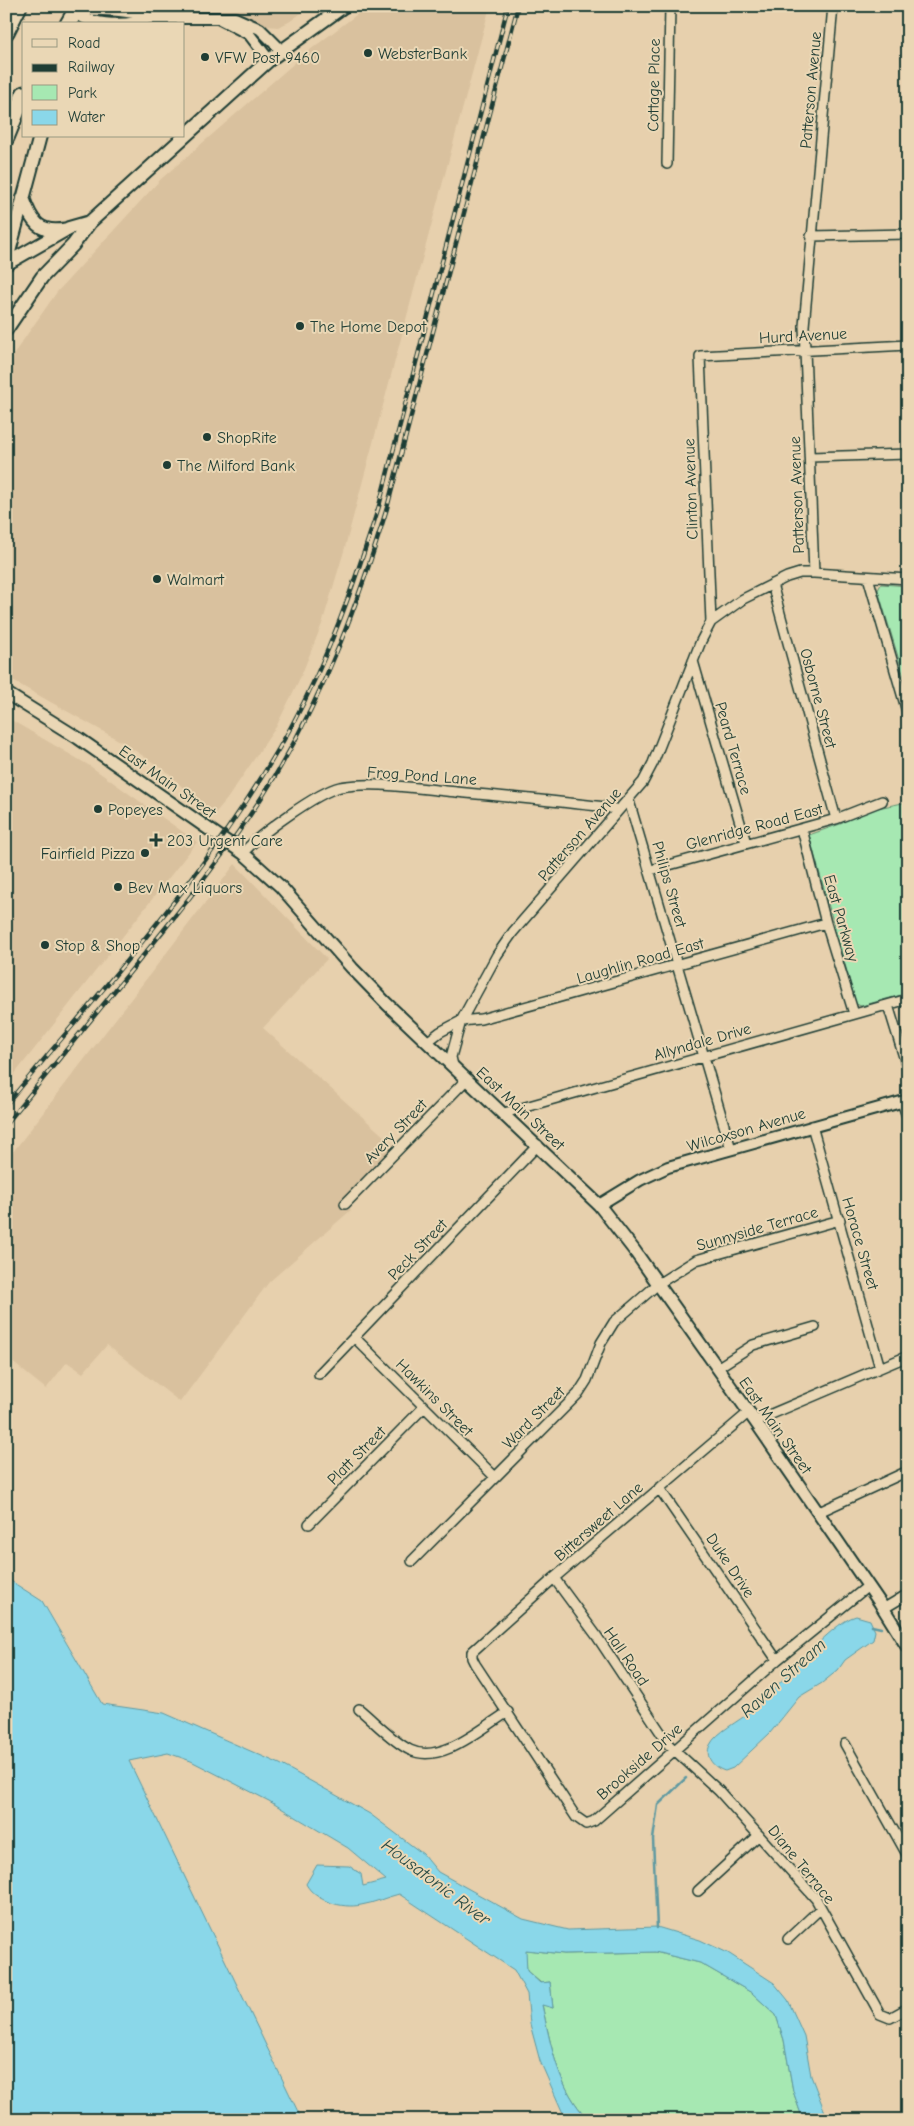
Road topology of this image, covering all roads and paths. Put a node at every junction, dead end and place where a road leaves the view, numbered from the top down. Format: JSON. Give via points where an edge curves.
{"nodes":[{"id":1,"x":19,"y":6,"type":"edge"},
{"id":2,"x":344,"y":6,"type":"edge"},
{"id":3,"x":670,"y":6,"type":"edge"},
{"id":4,"x":833,"y":6,"type":"edge"},
{"id":5,"x":73,"y":17,"type":"edge"},
{"id":6,"x":218,"y":18,"type":"junction"},
{"id":7,"x":6,"y":32,"type":"edge"},
{"id":8,"x":281,"y":50,"type":"junction"},
{"id":9,"x":268,"y":60,"type":"junction"},
{"id":10,"x":22,"y":99,"type":"edge"},
{"id":11,"x":185,"y":136,"type":"edge"},
{"id":12,"x":6,"y":138,"type":"edge"},
{"id":13,"x":39,"y":138,"type":"edge"},
{"id":14,"x":182,"y":138,"type":"edge"},
{"id":15,"x":667,"y":164,"type":"dead end"},
{"id":16,"x":23,"y":198,"type":"junction"},
{"id":17,"x":90,"y":222,"type":"junction"},
{"id":18,"x":69,"y":228,"type":"junction"},
{"id":19,"x":908,"y":234,"type":"edge"},
{"id":20,"x":811,"y":236,"type":"junction"},
{"id":21,"x":6,"y":263,"type":"edge"},
{"id":22,"x":6,"y":330,"type":"edge"},
{"id":23,"x":908,"y":345,"type":"edge"},
{"id":24,"x":805,"y":349,"type":"junction"},
{"id":25,"x":700,"y":356,"type":"joint"},
{"id":26,"x":908,"y":454,"type":"edge"},
{"id":27,"x":810,"y":458,"type":"junction"},
{"id":28,"x":814,"y":572,"type":"junction"},
{"id":29,"x":868,"y":577,"type":"junction"},
{"id":30,"x":908,"y":579,"type":"edge"},
{"id":31,"x":772,"y":584,"type":"junction"},
{"id":32,"x":711,"y":622,"type":"junction"},
{"id":33,"x":693,"y":661,"type":"junction"},
{"id":34,"x":6,"y":693,"type":"edge"},
{"id":35,"x":908,"y":715,"type":"edge"},
{"id":36,"x":629,"y":801,"type":"junction"},
{"id":37,"x":882,"y":801,"type":"dead end"},
{"id":38,"x":619,"y":810,"type":"junction"},
{"id":39,"x":836,"y":819,"type":"junction"},
{"id":40,"x":802,"y":829,"type":"junction"},
{"id":41,"x":746,"y":843,"type":"junction"},
{"id":42,"x":243,"y":853,"type":"junction"},
{"id":43,"x":651,"y":870,"type":"junction"},
{"id":44,"x":826,"y":923,"type":"junction"},
{"id":45,"x":677,"y":965,"type":"junction"},
{"id":46,"x":908,"y":999,"type":"edge"},
{"id":47,"x":888,"y":1005,"type":"junction"},
{"id":48,"x":854,"y":1014,"type":"junction"},
{"id":49,"x":461,"y":1021,"type":"junction"},
{"id":50,"x":428,"y":1042,"type":"junction"},
{"id":51,"x":704,"y":1056,"type":"junction"},
{"id":52,"x":453,"y":1066,"type":"junction"},
{"id":53,"x":908,"y":1070,"type":"edge"},
{"id":54,"x":467,"y":1079,"type":"junction"},
{"id":55,"x":905,"y":1101,"type":"edge"},
{"id":56,"x":504,"y":1113,"type":"junction"},
{"id":57,"x":908,"y":1119,"type":"edge"},
{"id":58,"x":812,"y":1126,"type":"junction"},
{"id":59,"x":538,"y":1145,"type":"junction"},
{"id":60,"x":731,"y":1149,"type":"junction"},
{"id":61,"x":345,"y":1204,"type":"dead end"},
{"id":62,"x":599,"y":1205,"type":"junction"},
{"id":63,"x":840,"y":1220,"type":"junction"},
{"id":64,"x":658,"y":1284,"type":"junction"},
{"id":65,"x":815,"y":1327,"type":"dead end"},
{"id":66,"x":354,"y":1337,"type":"junction"},
{"id":67,"x":908,"y":1356,"type":"edge"},
{"id":68,"x":717,"y":1368,"type":"junction"},
{"id":69,"x":880,"y":1368,"type":"junction"},
{"id":70,"x":319,"y":1374,"type":"dead end"},
{"id":71,"x":424,"y":1408,"type":"junction"},
{"id":72,"x":751,"y":1417,"type":"junction"},
{"id":73,"x":908,"y":1471,"type":"edge"},
{"id":74,"x":495,"y":1477,"type":"junction"},
{"id":75,"x":659,"y":1488,"type":"junction"},
{"id":76,"x":817,"y":1513,"type":"junction"},
{"id":77,"x":308,"y":1524,"type":"dead end"},
{"id":78,"x":412,"y":1561,"type":"dead end"},
{"id":79,"x":554,"y":1578,"type":"junction"},
{"id":80,"x":868,"y":1586,"type":"junction"},
{"id":81,"x":908,"y":1594,"type":"edge"},
{"id":82,"x":883,"y":1609,"type":"junction"},
{"id":83,"x":908,"y":1648,"type":"edge"},
{"id":84,"x":471,"y":1655,"type":"joint"},
{"id":85,"x":777,"y":1660,"type":"junction"},
{"id":86,"x":359,"y":1709,"type":"dead end"},
{"id":87,"x":508,"y":1712,"type":"junction"},
{"id":88,"x":845,"y":1744,"type":"dead end"},
{"id":89,"x":674,"y":1750,"type":"junction"},
{"id":90,"x":759,"y":1835,"type":"junction"},
{"id":91,"x":908,"y":1856,"type":"edge"},
{"id":92,"x":698,"y":1891,"type":"dead end"},
{"id":93,"x":821,"y":1908,"type":"junction"},
{"id":94,"x":788,"y":1938,"type":"dead end"},
{"id":95,"x":908,"y":2008,"type":"edge"}],
"edges":[{"from":1,"to":7,"type":"highway"},
{"from":2,"to":8,"type":"main road"},
{"from":3,"to":15,"type":"street","name":"Cottage Place"},
{"from":4,"to":20,"type":"street","name":"Patterson Avenue"},
{"from":5,"to":6,"type":"street","via":[[104,22]]},
{"from":6,"to":8,"type":"street","via":[[235,18],[254,26]]},
{"from":6,"to":9,"type":"street","via":[[249,34]]},
{"from":8,"to":9,"type":"main road"},
{"from":9,"to":11,"type":"main road"},
{"from":10,"to":12,"type":"highway"},
{"from":13,"to":16,"type":"main road"},
{"from":14,"to":17,"type":"main road"},
{"from":16,"to":18,"type":"main road","via":[[30,218],[40,226],[52,230]]},
{"from":16,"to":21,"type":"main road"},
{"from":17,"to":18,"type":"main road"},
{"from":17,"to":22,"type":"main road","via":[[42,277]]},
{"from":18,"to":21,"type":"main road"},
{"from":19,"to":20,"type":"street"},
{"from":20,"to":24,"type":"street","name":"Patterson Avenue"},
{"from":23,"to":24,"type":"street","name":"Hurd Avenue"},
{"from":24,"to":25,"type":"street","name":"Hurd Avenue"},
{"from":24,"to":27,"type":"street","name":"Patterson Avenue"},
{"from":25,"to":32,"type":"street","name":"Clinton Avenue"},
{"from":26,"to":27,"type":"street"},
{"from":27,"to":28,"type":"street","name":"Patterson Avenue"},
{"from":28,"to":29,"type":"street"},
{"from":28,"to":31,"type":"street","name":"Patterson Avenue","via":[[796,574]]},
{"from":29,"to":30,"type":"street"},
{"from":29,"to":35,"type":"street"},
{"from":31,"to":32,"type":"street","name":"Patterson Avenue"},
{"from":31,"to":39,"type":"street","name":"Osborne Street"},
{"from":32,"to":33,"type":"street","name":"Patterson Avenue"},
{"from":33,"to":36,"type":"street","name":"Patterson Avenue","via":[[648,773]]},
{"from":33,"to":41,"type":"street","name":"Peard Terrace"},
{"from":34,"to":42,"type":"main road","name":"East Main Street","via":[[78,738]]},
{"from":36,"to":38,"type":"street","name":"Patterson Avenue"},
{"from":36,"to":43,"type":"street","name":"Philips Street"},
{"from":37,"to":39,"type":"street","name":"Glenridge Road East"},
{"from":38,"to":42,"type":"street","name":"Frog Pond Lane","via":[[405,787],[354,786],[319,796]]},
{"from":38,"to":49,"type":"street","name":"Patterson Avenue","via":[[513,932]]},
{"from":39,"to":40,"type":"street","name":"Glenridge Road East"},
{"from":40,"to":41,"type":"street","name":"Glenridge Road East"},
{"from":40,"to":44,"type":"street","name":"East Parkway"},
{"from":41,"to":43,"type":"street","name":"Glenridge Road East"},
{"from":42,"to":50,"type":"main road","name":"East Main Street","via":[[281,886],[366,983]]},
{"from":43,"to":45,"type":"street","name":"Philips Street"},
{"from":44,"to":45,"type":"street","name":"Laughlin Road East"},
{"from":44,"to":48,"type":"street","name":"East Parkway"},
{"from":45,"to":49,"type":"street","name":"Laughlin Road East","via":[[481,1019]]},
{"from":45,"to":51,"type":"street","name":"Philips Street"},
{"from":46,"to":47,"type":"street","name":"Allyndale Drive"},
{"from":47,"to":48,"type":"street","name":"Allyndale Drive"},
{"from":47,"to":53,"type":"street"},
{"from":48,"to":51,"type":"street","name":"Allyndale Drive"},
{"from":49,"to":50,"type":"street"},
{"from":49,"to":52,"type":"street","name":"Patterson Avenue","via":[[451,1057]]},
{"from":50,"to":52,"type":"main road","name":"East Main Street"},
{"from":51,"to":56,"type":"street","name":"Allyndale Drive"},
{"from":51,"to":60,"type":"street","name":"Philips Street"},
{"from":52,"to":54,"type":"main road","name":"East Main Street"},
{"from":54,"to":56,"type":"main road","name":"East Main Street"},
{"from":54,"to":61,"type":"street","name":"Avery Street"},
{"from":55,"to":57,"type":"street"},
{"from":55,"to":58,"type":"street","name":"Wilcoxson Avenue"},
{"from":56,"to":59,"type":"main road","name":"East Main Street"},
{"from":58,"to":60,"type":"street","name":"Wilcoxson Avenue"},
{"from":58,"to":63,"type":"street","name":"Horace Street"},
{"from":59,"to":62,"type":"main road","name":"East Main Street"},
{"from":59,"to":66,"type":"street","name":"Peck Street"},
{"from":60,"to":62,"type":"street","name":"Wilcoxson Avenue","via":[[660,1170]]},
{"from":62,"to":64,"type":"main road","name":"East Main Street"},
{"from":63,"to":64,"type":"street","name":"Sunnyside Terrace","via":[[696,1260]]},
{"from":63,"to":69,"type":"street","name":"Horace Street"},
{"from":64,"to":68,"type":"main road","name":"East Main Street"},
{"from":64,"to":74,"type":"street","name":"Ward Street","via":[[620,1315],[609,1330],[578,1394]]},
{"from":65,"to":68,"type":"street","via":[[752,1345]]},
{"from":66,"to":70,"type":"street","name":"Peck Street"},
{"from":66,"to":71,"type":"street","name":"Hawkins Street"},
{"from":67,"to":69,"type":"street","name":"Bittersweet Lane"},
{"from":68,"to":72,"type":"main road","name":"East Main Street"},
{"from":69,"to":72,"type":"street","name":"Bittersweet Lane"},
{"from":71,"to":74,"type":"street","name":"Hawkins Street"},
{"from":71,"to":77,"type":"street","name":"Platt Street"},
{"from":72,"to":75,"type":"street","name":"Bittersweet Lane"},
{"from":72,"to":76,"type":"main road","name":"East Main Street"},
{"from":73,"to":76,"type":"street"},
{"from":74,"to":78,"type":"street","name":"Ward Street"},
{"from":75,"to":79,"type":"street","name":"Bittersweet Lane"},
{"from":75,"to":85,"type":"street","name":"Duke Drive"},
{"from":76,"to":80,"type":"main road","name":"East Main Street"},
{"from":79,"to":84,"type":"street","name":"Bittersweet Lane"},
{"from":79,"to":89,"type":"street","name":"Hall Road"},
{"from":80,"to":82,"type":"main road","name":"East Main Street"},
{"from":80,"to":85,"type":"street","name":"Brookside Drive"},
{"from":81,"to":82,"type":"street"},
{"from":82,"to":83,"type":"main road","name":"East Main Street"},
{"from":84,"to":87,"type":"street","name":"Brookside Drive"},
{"from":85,"to":89,"type":"street","name":"Brookside Drive"},
{"from":86,"to":87,"type":"street","via":[[405,1747],[427,1754],[450,1748]]},
{"from":87,"to":89,"type":"street","name":"Brookside Drive","via":[[576,1818],[584,1824],[596,1819]]},
{"from":88,"to":91,"type":"street"},
{"from":89,"to":90,"type":"street","name":"Diane Terrace","via":[[720,1791]]},
{"from":90,"to":92,"type":"street"},
{"from":90,"to":93,"type":"street","name":"Diane Terrace"},
{"from":93,"to":94,"type":"street"},
{"from":93,"to":95,"type":"street","name":"Diane Terrace","via":[[880,2014],[890,2018]]}]}
